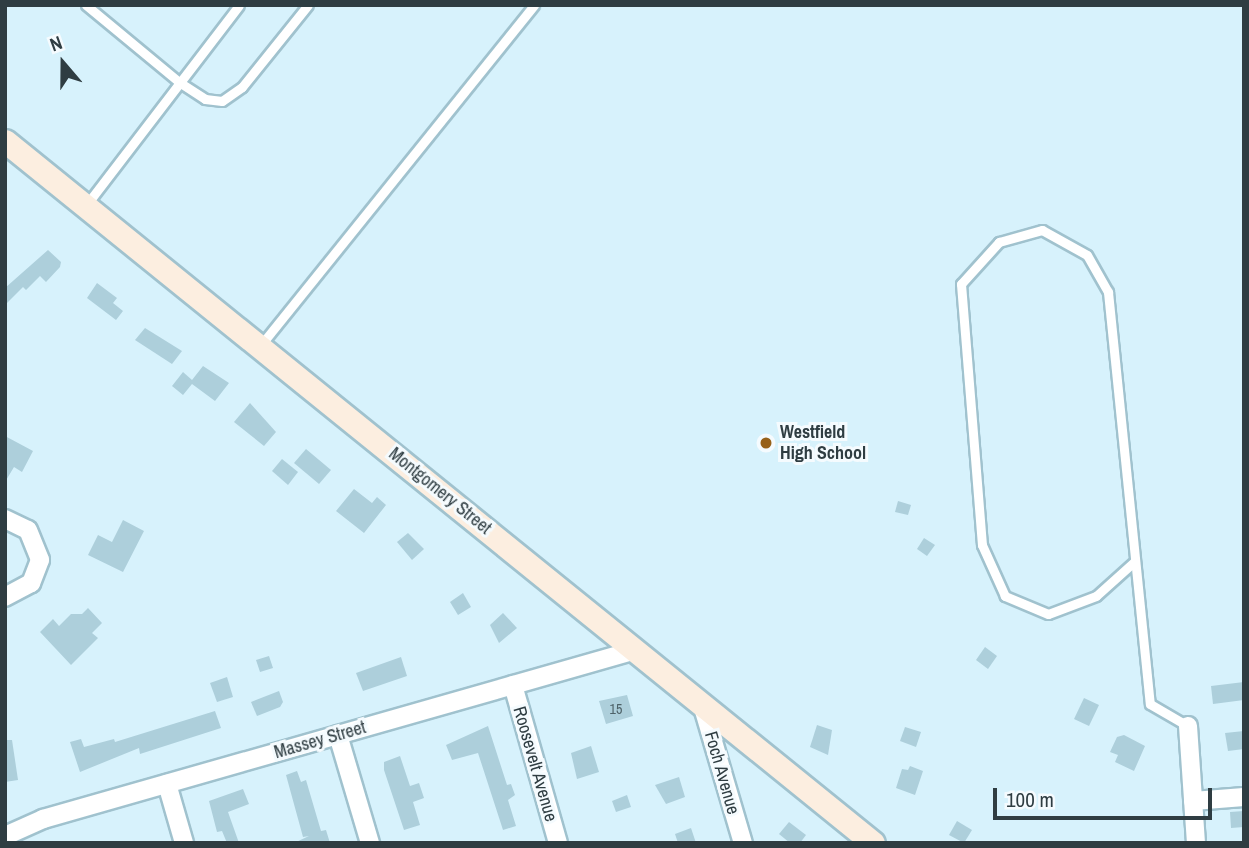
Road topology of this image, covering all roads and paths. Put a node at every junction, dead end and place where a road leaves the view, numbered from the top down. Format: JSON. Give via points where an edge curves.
{"nodes":[{"id":1,"x":86,"y":5,"type":"edge"},
{"id":2,"x":239,"y":5,"type":"edge"},
{"id":3,"x":308,"y":5,"type":"edge"},
{"id":4,"x":534,"y":5,"type":"edge"},
{"id":5,"x":179,"y":82,"type":"junction"},
{"id":6,"x":5,"y":141,"type":"edge"},
{"id":7,"x":86,"y":206,"type":"junction"},
{"id":8,"x":260,"y":346,"type":"junction"},
{"id":9,"x":5,"y":519,"type":"edge"},
{"id":10,"x":1135,"y":561,"type":"junction"},
{"id":11,"x":5,"y":597,"type":"edge"},
{"id":12,"x":636,"y":650,"type":"junction"},
{"id":13,"x":513,"y":685,"type":"junction"},
{"id":14,"x":702,"y":704,"type":"junction"},
{"id":15,"x":1188,"y":726,"type":"joint"},
{"id":16,"x":338,"y":735,"type":"junction"},
{"id":17,"x":167,"y":783,"type":"junction"},
{"id":18,"x":1244,"y":797,"type":"edge"},
{"id":19,"x":1194,"y":801,"type":"junction"},
{"id":20,"x":5,"y":835,"type":"edge"},
{"id":21,"x":184,"y":843,"type":"edge"},
{"id":22,"x":370,"y":843,"type":"edge"},
{"id":23,"x":558,"y":843,"type":"edge"},
{"id":24,"x":743,"y":843,"type":"edge"},
{"id":25,"x":873,"y":843,"type":"edge"},
{"id":26,"x":1196,"y":843,"type":"edge"}],
"edges":[{"from":1,"to":5,"type":"lane"},
{"from":2,"to":5,"type":"lane"},
{"from":3,"to":5,"type":"lane","via":[[242,87],[222,101],[205,99]]},
{"from":4,"to":8,"type":"lane"},
{"from":5,"to":7,"type":"lane"},
{"from":6,"to":7,"type":"main road","name":"Montgomery Street"},
{"from":7,"to":8,"type":"main road","name":"Montgomery Street"},
{"from":8,"to":12,"type":"main road","name":"Montgomery Street"},
{"from":9,"to":11,"type":"street","via":[[29,530],[40,560],[31,583]]},
{"from":10,"to":10,"type":"lane","via":[[1108,292],[1087,256],[1042,230],[999,242],[961,284],[982,545],[1005,596],[1048,614],[1096,596]]},
{"from":10,"to":15,"type":"lane","via":[[1150,704]]},
{"from":12,"to":13,"type":"street","name":"Massey Street"},
{"from":12,"to":14,"type":"main road","name":"Montgomery Street"},
{"from":13,"to":16,"type":"street","name":"Massey Street"},
{"from":13,"to":23,"type":"street","name":"Roosevelt Avenue"},
{"from":14,"to":24,"type":"street","name":"Foch Avenue"},
{"from":14,"to":25,"type":"main road","name":"Montgomery Street"},
{"from":15,"to":19,"type":"street"},
{"from":16,"to":17,"type":"street","name":"Massey Street"},
{"from":16,"to":22,"type":"street"},
{"from":17,"to":20,"type":"street","name":"Massey Street","via":[[43,819]]},
{"from":17,"to":21,"type":"street"},
{"from":18,"to":19,"type":"street"},
{"from":19,"to":26,"type":"street"}]}
